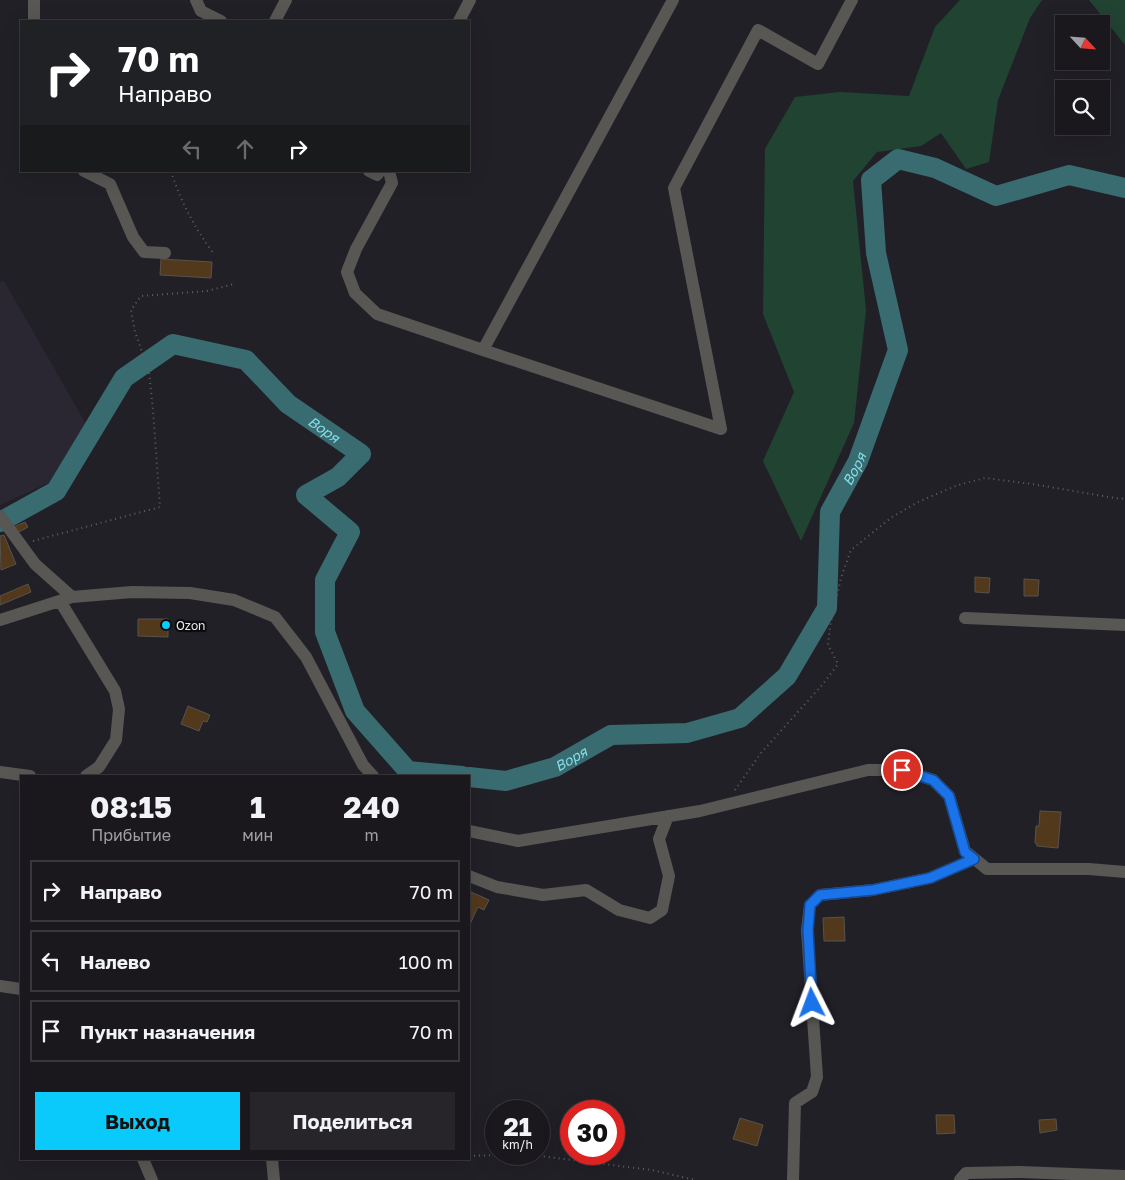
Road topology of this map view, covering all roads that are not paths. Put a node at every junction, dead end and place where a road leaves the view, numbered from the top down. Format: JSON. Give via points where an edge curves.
{"nodes":[{"id":1,"x":34,"y":0,"type":"edge"},
{"id":2,"x":196,"y":0,"type":"edge"},
{"id":3,"x":286,"y":0,"type":"edge"},
{"id":4,"x":470,"y":0,"type":"edge"},
{"id":5,"x":673,"y":0,"type":"edge"},
{"id":6,"x":852,"y":0,"type":"edge"},
{"id":7,"x":34,"y":20,"type":"edge"},
{"id":8,"x":219,"y":20,"type":"edge"},
{"id":9,"x":276,"y":20,"type":"edge"},
{"id":10,"x":459,"y":20,"type":"edge"},
{"id":11,"x":86,"y":172,"type":"edge"},
{"id":12,"x":371,"y":172,"type":"edge"},
{"id":13,"x":380,"y":172,"type":"edge"},
{"id":14,"x":390,"y":172,"type":"edge"},
{"id":15,"x":165,"y":253,"type":"dead end"},
{"id":16,"x":483,"y":350,"type":"junction"},
{"id":17,"x":0,"y":516,"type":"edge"},
{"id":18,"x":66,"y":599,"type":"junction"},
{"id":19,"x":965,"y":618,"type":"dead end"},
{"id":20,"x":0,"y":620,"type":"edge"},
{"id":21,"x":1125,"y":625,"type":"edge"},
{"id":22,"x":0,"y":772,"type":"edge"},
{"id":23,"x":22,"y":775,"type":"edge"},
{"id":24,"x":87,"y":775,"type":"edge"},
{"id":25,"x":372,"y":775,"type":"edge"},
{"id":26,"x":668,"y":816,"type":"junction"},
{"id":27,"x":470,"y":832,"type":"edge"},
{"id":28,"x":974,"y":859,"type":"junction"},
{"id":29,"x":1125,"y":872,"type":"edge"},
{"id":30,"x":470,"y":876,"type":"edge"},
{"id":31,"x":0,"y":986,"type":"edge"},
{"id":32,"x":20,"y":989,"type":"edge"},
{"id":33,"x":142,"y":1160,"type":"edge"},
{"id":34,"x":272,"y":1160,"type":"edge"},
{"id":35,"x":1125,"y":1176,"type":"edge"},
{"id":36,"x":152,"y":1180,"type":"edge"},
{"id":37,"x":274,"y":1180,"type":"edge"},
{"id":38,"x":793,"y":1180,"type":"edge"},
{"id":39,"x":960,"y":1180,"type":"edge"}],
"edges":[{"from":1,"to":7,"type":"street"},
{"from":2,"to":8,"type":"street","via":[[201,11]]},
{"from":3,"to":9,"type":"street"},
{"from":4,"to":10,"type":"street"},
{"from":5,"to":16,"type":"street"},
{"from":6,"to":16,"type":"street","via":[[818,64],[758,30],[674,188],[721,429]]},
{"from":11,"to":15,"type":"street","via":[[110,184],[133,237],[144,252]]},
{"from":12,"to":13,"type":"street","via":[[378,176]]},
{"from":14,"to":16,"type":"street","via":[[392,183],[346,272],[354,293],[378,314]]},
{"from":17,"to":18,"type":"street"},
{"from":18,"to":20,"type":"street"},
{"from":18,"to":24,"type":"street","via":[[115,691],[119,709],[116,740],[99,767]]},
{"from":18,"to":25,"type":"street","via":[[132,592],[190,592],[234,600],[275,617],[306,657],[363,765]]},
{"from":19,"to":21,"type":"street"},
{"from":22,"to":23,"type":"street"},
{"from":26,"to":27,"type":"street","via":[[518,841]]},
{"from":26,"to":28,"type":"street","via":[[868,770],[902,770],[933,780],[949,796],[965,852]]},
{"from":26,"to":30,"type":"street","via":[[659,839],[669,876],[662,910],[650,918],[619,910],[586,890],[543,894],[497,887]]},
{"from":28,"to":29,"type":"street","via":[[987,869],[1089,868]]},
{"from":28,"to":38,"type":"street","via":[[930,878],[873,890],[820,895],[810,905],[808,930],[817,1077],[812,1092],[795,1103]]},
{"from":31,"to":32,"type":"street"},
{"from":33,"to":36,"type":"street"},
{"from":34,"to":37,"type":"street"},
{"from":35,"to":39,"type":"street","via":[[975,1173],[966,1174]]}]}
